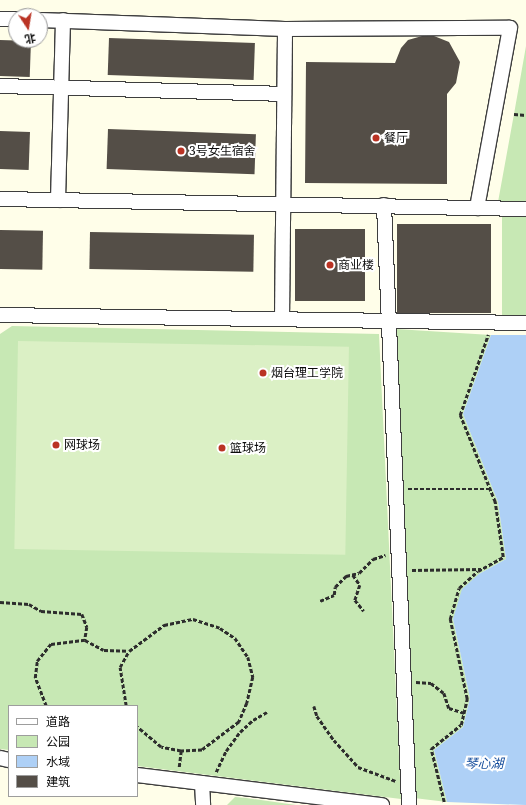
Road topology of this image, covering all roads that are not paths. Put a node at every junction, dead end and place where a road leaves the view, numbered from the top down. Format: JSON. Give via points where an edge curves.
{"nodes":[{"id":1,"x":48,"y":20,"type":"edge"},
{"id":2,"x":63,"y":20,"type":"junction"},
{"id":3,"x":285,"y":28,"type":"junction"},
{"id":4,"x":0,"y":86,"type":"edge"},
{"id":5,"x":284,"y":94,"type":"junction"},
{"id":6,"x":0,"y":199,"type":"edge"},
{"id":7,"x":58,"y":200,"type":"junction"},
{"id":8,"x":283,"y":204,"type":"junction"},
{"id":9,"x":384,"y":205,"type":"junction"},
{"id":10,"x":477,"y":208,"type":"junction"},
{"id":11,"x":526,"y":209,"type":"edge"},
{"id":12,"x":0,"y":315,"type":"edge"},
{"id":13,"x":282,"y":319,"type":"junction"},
{"id":14,"x":389,"y":321,"type":"junction"},
{"id":15,"x":526,"y":323,"type":"edge"},
{"id":16,"x":138,"y":775,"type":"edge"},
{"id":17,"x":208,"y":780,"type":"junction"},
{"id":18,"x":203,"y":805,"type":"edge"},
{"id":19,"x":382,"y":805,"type":"edge"},
{"id":20,"x":409,"y":805,"type":"edge"}],
"edges":[{"from":1,"to":2,"type":"street"},
{"from":2,"to":3,"type":"street"},
{"from":2,"to":7,"type":"street"},
{"from":3,"to":5,"type":"street"},
{"from":3,"to":10,"type":"street","via":[[510,28]]},
{"from":4,"to":5,"type":"street"},
{"from":5,"to":8,"type":"street"},
{"from":6,"to":7,"type":"street"},
{"from":7,"to":8,"type":"street"},
{"from":8,"to":9,"type":"street"},
{"from":8,"to":13,"type":"street"},
{"from":9,"to":10,"type":"street"},
{"from":9,"to":14,"type":"street"},
{"from":10,"to":11,"type":"street"},
{"from":12,"to":13,"type":"street"},
{"from":13,"to":14,"type":"street"},
{"from":14,"to":15,"type":"street"},
{"from":14,"to":20,"type":"street"},
{"from":16,"to":17,"type":"street"},
{"from":17,"to":18,"type":"street"},
{"from":17,"to":19,"type":"street"}]}
